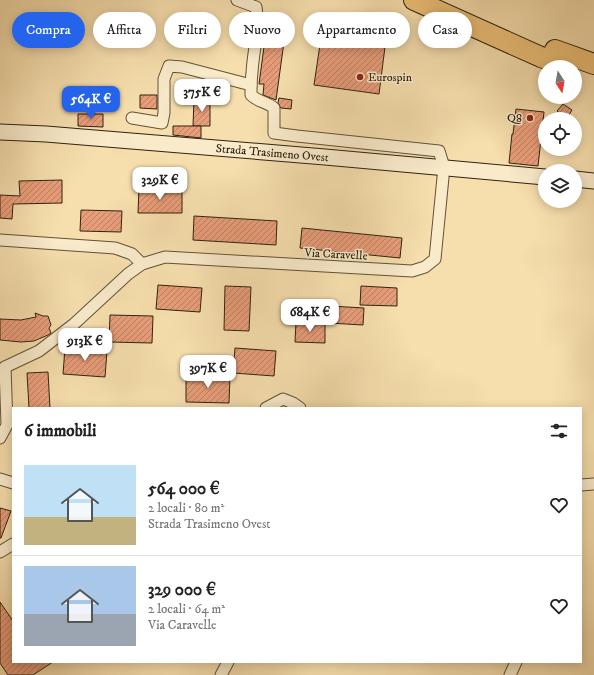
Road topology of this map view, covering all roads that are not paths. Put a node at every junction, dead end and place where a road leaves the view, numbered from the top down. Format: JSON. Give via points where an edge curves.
{"nodes":[{"id":1,"x":236,"y":0,"type":"edge"},
{"id":2,"x":414,"y":0,"type":"edge"},
{"id":3,"x":444,"y":0,"type":"edge"},
{"id":4,"x":549,"y":60,"type":"edge"},
{"id":5,"x":594,"y":64,"type":"edge"},
{"id":6,"x":582,"y":72,"type":"edge"},
{"id":7,"x":594,"y":76,"type":"edge"},
{"id":8,"x":251,"y":85,"type":"junction"},
{"id":9,"x":132,"y":118,"type":"dead end"},
{"id":10,"x":0,"y":132,"type":"edge"},
{"id":11,"x":444,"y":168,"type":"junction"},
{"id":12,"x":538,"y":176,"type":"edge"},
{"id":13,"x":582,"y":180,"type":"edge"},
{"id":14,"x":594,"y":181,"type":"edge"},
{"id":15,"x":0,"y":240,"type":"edge"},
{"id":16,"x":142,"y":264,"type":"junction"},
{"id":17,"x":3,"y":366,"type":"edge"},
{"id":18,"x":268,"y":407,"type":"edge"},
{"id":19,"x":299,"y":407,"type":"edge"},
{"id":20,"x":0,"y":438,"type":"edge"},
{"id":21,"x":0,"y":479,"type":"edge"},
{"id":22,"x":12,"y":483,"type":"edge"},
{"id":23,"x":594,"y":484,"type":"edge"},
{"id":24,"x":582,"y":485,"type":"edge"},
{"id":25,"x":12,"y":545,"type":"edge"},
{"id":26,"x":0,"y":552,"type":"edge"},
{"id":27,"x":227,"y":663,"type":"edge"},
{"id":28,"x":516,"y":663,"type":"edge"},
{"id":29,"x":221,"y":675,"type":"edge"},
{"id":30,"x":510,"y":675,"type":"edge"}],
"edges":[{"from":1,"to":8,"type":"street","via":[[256,7],[258,15]]},
{"from":2,"to":4,"type":"highway"},
{"from":3,"to":5,"type":"highway","via":[[543,46]]},
{"from":6,"to":7,"type":"highway"},
{"from":8,"to":9,"type":"street","via":[[169,66],[164,79],[162,123]]},
{"from":8,"to":11,"type":"street","via":[[251,95],[255,100],[274,108],[274,133],[439,151]]},
{"from":10,"to":11,"type":"main road","name":"Strada Trasimeno Ovest"},
{"from":11,"to":12,"type":"main road","name":"Strada Trasimeno Ovest"},
{"from":11,"to":16,"type":"street","name":"Via Caravelle","via":[[435,259],[425,267],[412,271],[165,257]]},
{"from":13,"to":14,"type":"main road"},
{"from":15,"to":16,"type":"street","via":[[115,248],[132,254]]},
{"from":16,"to":17,"type":"street","name":"Via Caravelle","via":[[39,351]]},
{"from":17,"to":20,"type":"street","via":[[7,425]]},
{"from":18,"to":19,"type":"street","via":[[283,399]]},
{"from":21,"to":22,"type":"street"},
{"from":23,"to":24,"type":"street"},
{"from":25,"to":26,"type":"street"},
{"from":27,"to":29,"type":"street"},
{"from":28,"to":30,"type":"street"}]}
